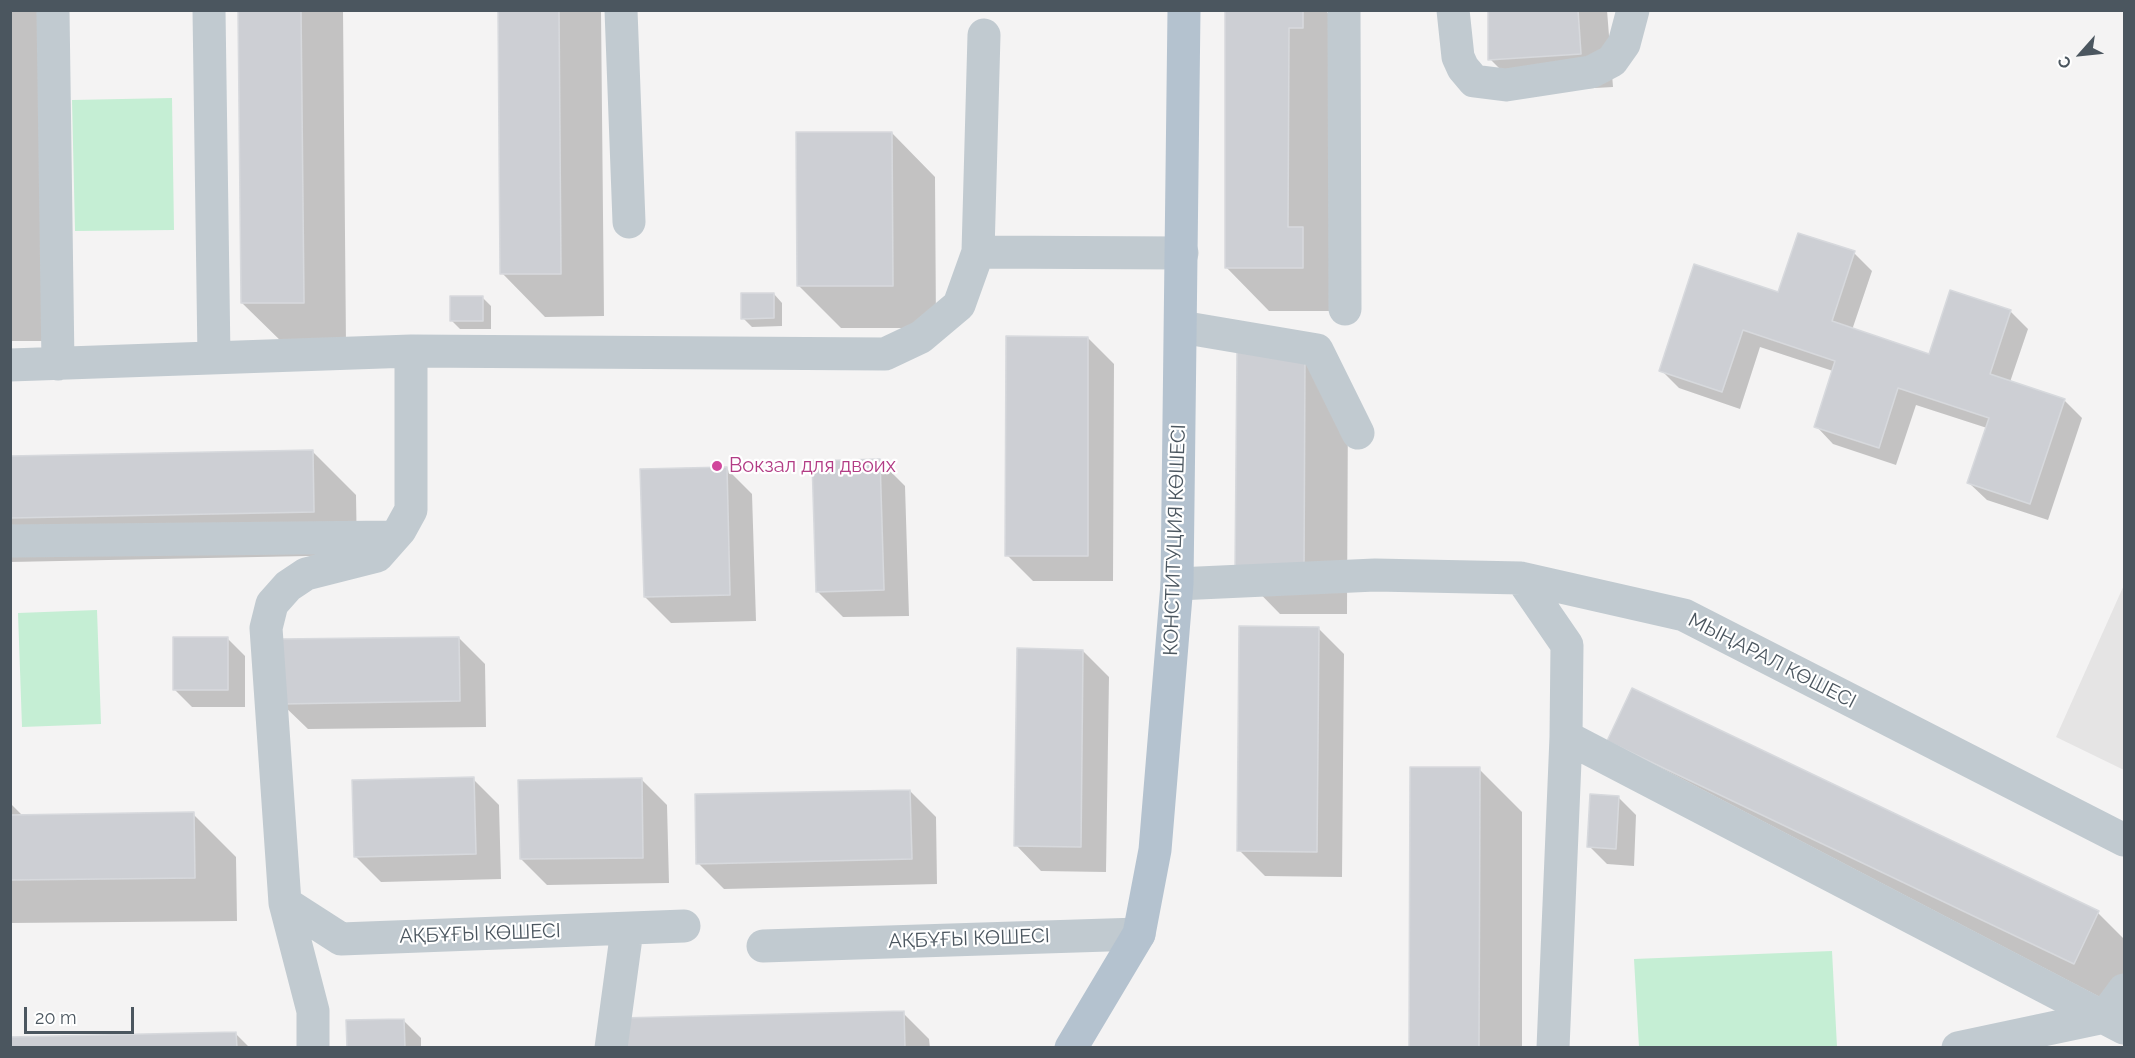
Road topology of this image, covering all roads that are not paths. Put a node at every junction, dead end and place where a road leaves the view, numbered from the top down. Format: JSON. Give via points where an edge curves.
{"nodes":[{"id":1,"x":53,"y":10,"type":"edge"},
{"id":2,"x":209,"y":10,"type":"edge"},
{"id":3,"x":621,"y":10,"type":"edge"},
{"id":4,"x":1184,"y":10,"type":"edge"},
{"id":5,"x":1344,"y":10,"type":"edge"},
{"id":6,"x":1453,"y":10,"type":"edge"},
{"id":7,"x":1633,"y":10,"type":"edge"},
{"id":8,"x":984,"y":34,"type":"dead end"},
{"id":9,"x":629,"y":222,"type":"dead end"},
{"id":10,"x":978,"y":252,"type":"junction"},
{"id":11,"x":1182,"y":253,"type":"junction"},
{"id":12,"x":1345,"y":309,"type":"dead end"},
{"id":13,"x":1181,"y":327,"type":"junction"},
{"id":14,"x":411,"y":351,"type":"junction"},
{"id":15,"x":214,"y":358,"type":"junction"},
{"id":16,"x":58,"y":364,"type":"junction"},
{"id":17,"x":10,"y":365,"type":"edge"},
{"id":18,"x":1358,"y":433,"type":"dead end"},
{"id":19,"x":392,"y":537,"type":"junction"},
{"id":20,"x":10,"y":541,"type":"edge"},
{"id":21,"x":1521,"y":578,"type":"junction"},
{"id":22,"x":1176,"y":584,"type":"junction"},
{"id":23,"x":1566,"y":737,"type":"junction"},
{"id":24,"x":2124,"y":840,"type":"edge"},
{"id":25,"x":285,"y":903,"type":"junction"},
{"id":26,"x":684,"y":926,"type":"dead end"},
{"id":27,"x":627,"y":930,"type":"junction"},
{"id":28,"x":1139,"y":934,"type":"junction"},
{"id":29,"x":763,"y":946,"type":"dead end"},
{"id":30,"x":2124,"y":990,"type":"edge"},
{"id":31,"x":2114,"y":1023,"type":"edge"},
{"id":32,"x":314,"y":1047,"type":"edge"},
{"id":33,"x":611,"y":1047,"type":"edge"},
{"id":34,"x":1071,"y":1047,"type":"edge"},
{"id":35,"x":1553,"y":1047,"type":"edge"},
{"id":36,"x":1958,"y":1047,"type":"edge"}],
"edges":[{"from":1,"to":16,"type":"street"},
{"from":2,"to":15,"type":"street"},
{"from":3,"to":9,"type":"street"},
{"from":4,"to":11,"type":"main road","name":"КОНСТИТУЦИЯ КӨШЕСІ"},
{"from":5,"to":12,"type":"street"},
{"from":6,"to":7,"type":"street","via":[[1458,57],[1463,68],[1474,81],[1506,86],[1591,72],[1612,61],[1624,44]]},
{"from":8,"to":10,"type":"street"},
{"from":10,"to":11,"type":"street"},
{"from":10,"to":14,"type":"street","via":[[959,304],[921,337],[885,354]]},
{"from":11,"to":13,"type":"main road","name":"КОНСТИТУЦИЯ КӨШЕСІ"},
{"from":13,"to":18,"type":"street","via":[[1317,350]]},
{"from":13,"to":22,"type":"main road","name":"КОНСТИТУЦИЯ КӨШЕСІ"},
{"from":14,"to":15,"type":"street"},
{"from":14,"to":19,"type":"street","via":[[411,510]]},
{"from":15,"to":16,"type":"street"},
{"from":16,"to":17,"type":"street"},
{"from":19,"to":20,"type":"street"},
{"from":19,"to":25,"type":"street","via":[[377,556],[306,574],[272,604],[266,628]]},
{"from":21,"to":22,"type":"street","name":"МЫҢАРАЛ КӨШЕСІ","via":[[1375,574]]},
{"from":21,"to":23,"type":"street","via":[[1567,645]]},
{"from":21,"to":24,"type":"street","name":"МЫҢАРАЛ КӨШЕСІ","via":[[1684,615]]},
{"from":22,"to":28,"type":"main road","name":"КОНСТИТУЦИЯ КӨШЕСІ","via":[[1155,850]]},
{"from":23,"to":31,"type":"street"},
{"from":23,"to":35,"type":"street"},
{"from":25,"to":27,"type":"street","name":"АҚБҰҒЫ КӨШЕСІ","via":[[341,939]]},
{"from":25,"to":32,"type":"street","via":[[313,1011]]},
{"from":26,"to":27,"type":"street","name":"АҚБҰҒЫ КӨШЕСІ"},
{"from":27,"to":33,"type":"street"},
{"from":28,"to":29,"type":"street","name":"АҚБҰҒЫ КӨШЕСІ"},
{"from":28,"to":34,"type":"main road","name":"КОНСТИТУЦИЯ КӨШЕСІ"},
{"from":30,"to":31,"type":"street"},
{"from":31,"to":36,"type":"street"}]}
